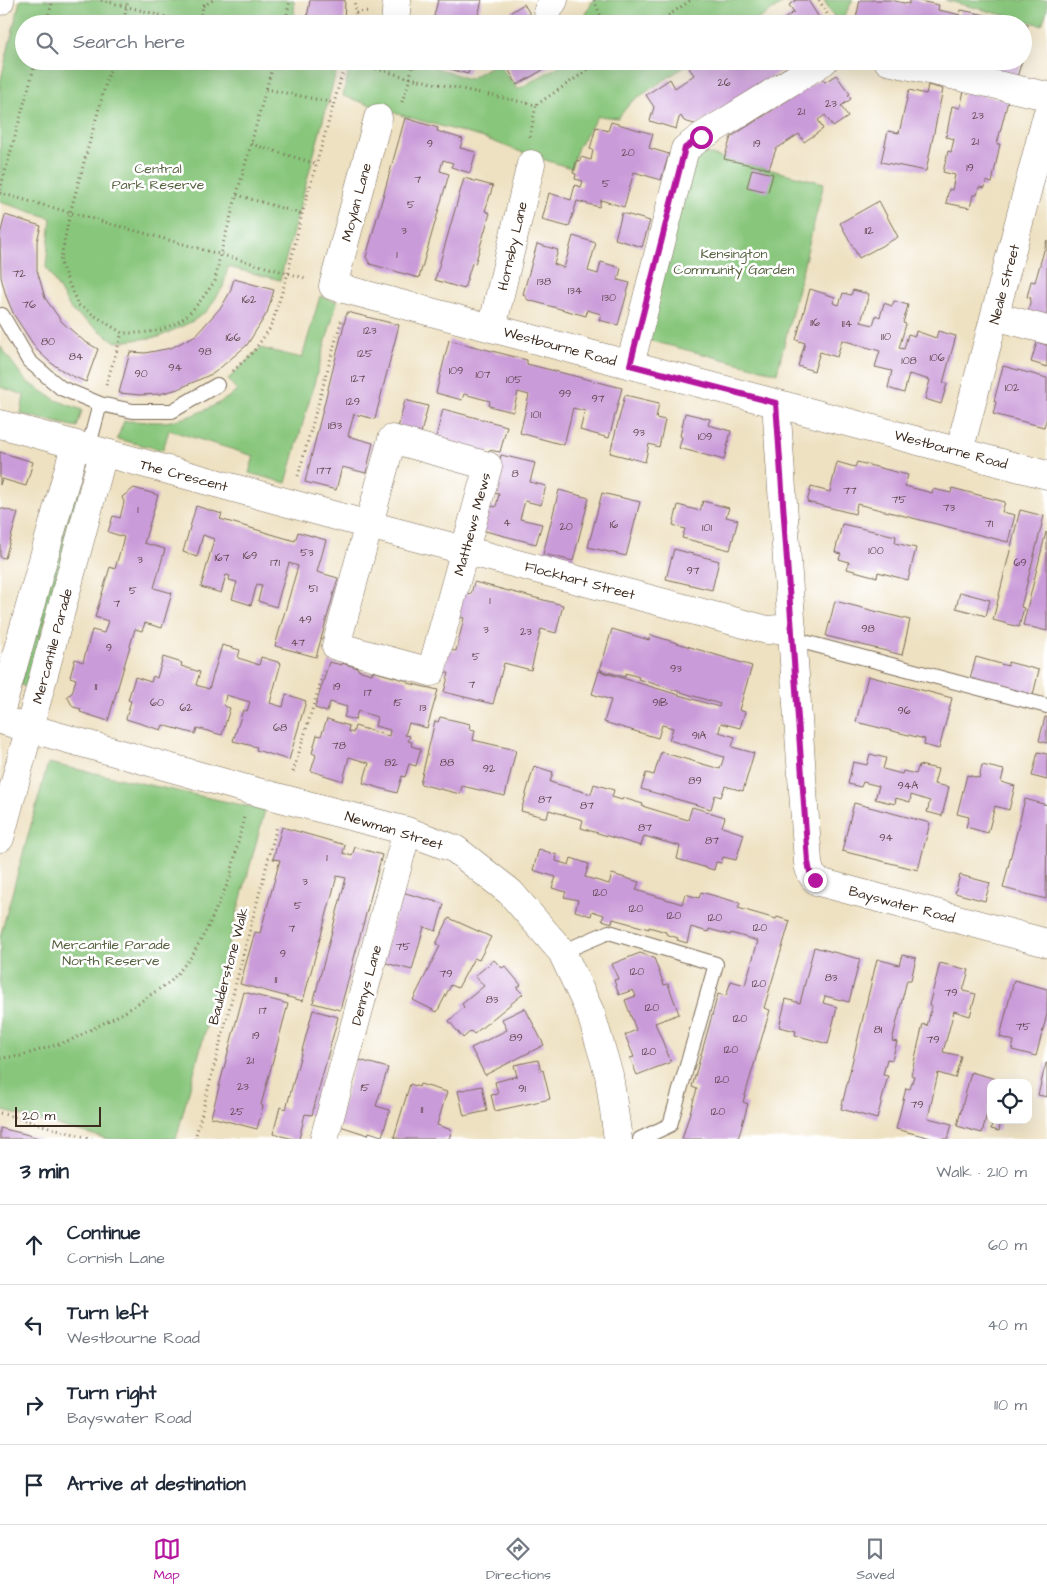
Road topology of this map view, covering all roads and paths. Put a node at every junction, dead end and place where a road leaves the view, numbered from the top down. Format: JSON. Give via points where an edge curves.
{"nodes":[{"id":1,"x":53,"y":0,"type":"edge"},
{"id":2,"x":101,"y":0,"type":"edge"},
{"id":3,"x":128,"y":0,"type":"edge"},
{"id":4,"x":204,"y":0,"type":"edge"},
{"id":5,"x":213,"y":0,"type":"edge"},
{"id":6,"x":290,"y":0,"type":"edge"},
{"id":7,"x":354,"y":0,"type":"edge"},
{"id":8,"x":398,"y":0,"type":"edge"},
{"id":9,"x":594,"y":0,"type":"edge"},
{"id":10,"x":691,"y":0,"type":"edge"},
{"id":11,"x":819,"y":0,"type":"edge"},
{"id":12,"x":203,"y":6,"type":"junction"},
{"id":13,"x":128,"y":7,"type":"junction"},
{"id":14,"x":49,"y":15,"type":"edge"},
{"id":15,"x":126,"y":15,"type":"edge"},
{"id":16,"x":160,"y":15,"type":"edge"},
{"id":17,"x":200,"y":15,"type":"edge"},
{"id":18,"x":287,"y":15,"type":"edge"},
{"id":19,"x":356,"y":15,"type":"edge"},
{"id":20,"x":396,"y":15,"type":"edge"},
{"id":21,"x":600,"y":15,"type":"edge"},
{"id":22,"x":669,"y":15,"type":"edge"},
{"id":23,"x":828,"y":15,"type":"edge"},
{"id":24,"x":34,"y":70,"type":"edge"},
{"id":25,"x":110,"y":70,"type":"edge"},
{"id":26,"x":271,"y":70,"type":"edge"},
{"id":27,"x":343,"y":70,"type":"edge"},
{"id":28,"x":380,"y":70,"type":"edge"},
{"id":29,"x":411,"y":70,"type":"edge"},
{"id":30,"x":588,"y":70,"type":"edge"},
{"id":31,"x":809,"y":70,"type":"edge"},
{"id":32,"x":929,"y":70,"type":"edge"},
{"id":33,"x":410,"y":78,"type":"junction"},
{"id":34,"x":266,"y":89,"type":"junction"},
{"id":35,"x":1047,"y":96,"type":"edge"},
{"id":36,"x":334,"y":103,"type":"junction"},
{"id":37,"x":1047,"y":116,"type":"edge"},
{"id":38,"x":378,"y":118,"type":"dead end"},
{"id":39,"x":251,"y":144,"type":"junction"},
{"id":40,"x":1043,"y":148,"type":"edge"},
{"id":41,"x":317,"y":164,"type":"junction"},
{"id":42,"x":531,"y":164,"type":"dead end"},
{"id":43,"x":0,"y":192,"type":"edge"},
{"id":44,"x":237,"y":195,"type":"junction"},
{"id":45,"x":70,"y":213,"type":"junction"},
{"id":46,"x":302,"y":214,"type":"junction"},
{"id":47,"x":220,"y":255,"type":"junction"},
{"id":48,"x":288,"y":273,"type":"junction"},
{"id":49,"x":342,"y":288,"type":"junction"},
{"id":50,"x":2,"y":314,"type":"dead end"},
{"id":51,"x":995,"y":316,"type":"junction"},
{"id":52,"x":492,"y":328,"type":"junction"},
{"id":53,"x":1047,"y":330,"type":"edge"},
{"id":54,"x":122,"y":333,"type":"junction"},
{"id":55,"x":630,"y":365,"type":"junction"},
{"id":56,"x":218,"y":385,"type":"joint"},
{"id":57,"x":776,"y":403,"type":"junction"},
{"id":58,"x":100,"y":404,"type":"junction"},
{"id":59,"x":0,"y":424,"type":"edge"},
{"id":60,"x":88,"y":449,"type":"junction"},
{"id":61,"x":959,"y":452,"type":"junction"},
{"id":62,"x":1047,"y":475,"type":"edge"},
{"id":63,"x":291,"y":503,"type":"junction"},
{"id":64,"x":369,"y":525,"type":"junction"},
{"id":65,"x":466,"y":550,"type":"junction"},
{"id":66,"x":792,"y":634,"type":"junction"},
{"id":67,"x":336,"y":646,"type":"junction"},
{"id":68,"x":1047,"y":706,"type":"edge"},
{"id":69,"x":0,"y":713,"type":"edge"},
{"id":70,"x":0,"y":720,"type":"edge"},
{"id":71,"x":30,"y":728,"type":"junction"},
{"id":72,"x":250,"y":790,"type":"junction"},
{"id":73,"x":284,"y":798,"type":"junction"},
{"id":74,"x":407,"y":831,"type":"junction"},
{"id":75,"x":0,"y":838,"type":"edge"},
{"id":76,"x":1047,"y":944,"type":"edge"},
{"id":77,"x":562,"y":952,"type":"junction"},
{"id":78,"x":0,"y":1058,"type":"edge"},
{"id":79,"x":0,"y":1113,"type":"edge"},
{"id":80,"x":92,"y":1139,"type":"edge"},
{"id":81,"x":195,"y":1139,"type":"edge"},
{"id":82,"x":324,"y":1139,"type":"edge"},
{"id":83,"x":618,"y":1139,"type":"edge"},
{"id":84,"x":640,"y":1139,"type":"edge"}],
"edges":[{"from":1,"to":14,"type":"path"},
{"from":2,"to":13,"type":"path"},
{"from":3,"to":13,"type":"path"},
{"from":4,"to":12,"type":"path"},
{"from":5,"to":12,"type":"path"},
{"from":6,"to":18,"type":"path"},
{"from":7,"to":19,"type":"path"},
{"from":8,"to":20,"type":"street"},
{"from":9,"to":21,"type":"path"},
{"from":10,"to":22,"type":"path"},
{"from":11,"to":23,"type":"path"},
{"from":12,"to":17,"type":"path"},
{"from":13,"to":15,"type":"path"},
{"from":13,"to":16,"type":"path"},
{"from":24,"to":43,"type":"path"},
{"from":25,"to":45,"type":"path"},
{"from":26,"to":34,"type":"path"},
{"from":27,"to":36,"type":"path"},
{"from":28,"to":33,"type":"path"},
{"from":29,"to":33,"type":"path"},
{"from":30,"to":33,"type":"path","via":[[536,105]]},
{"from":31,"to":55,"type":"street","via":[[685,148]]},
{"from":32,"to":35,"type":"street"},
{"from":34,"to":36,"type":"path"},
{"from":34,"to":39,"type":"path"},
{"from":36,"to":41,"type":"path"},
{"from":37,"to":40,"type":"street","name":"Neale Street"},
{"from":38,"to":49,"type":"street","name":"Moylan Lane"},
{"from":39,"to":41,"type":"path"},
{"from":39,"to":44,"type":"path"},
{"from":40,"to":51,"type":"street","name":"Neale Street"},
{"from":41,"to":46,"type":"path"},
{"from":42,"to":52,"type":"street","name":"Hornsby Lane"},
{"from":43,"to":45,"type":"path"},
{"from":44,"to":46,"type":"path"},
{"from":44,"to":47,"type":"path"},
{"from":45,"to":47,"type":"path"},
{"from":45,"to":54,"type":"path","via":[[60,262],[78,305]]},
{"from":46,"to":48,"type":"path"},
{"from":47,"to":48,"type":"path"},
{"from":47,"to":54,"type":"path","via":[[215,281],[189,314],[158,331]]},
{"from":48,"to":49,"type":"path"},
{"from":48,"to":56,"type":"path","via":[[271,327],[253,352]]},
{"from":49,"to":52,"type":"street","name":"Westbourne Road"},
{"from":49,"to":63,"type":"path"},
{"from":50,"to":58,"type":"lane","via":[[29,361],[61,388]]},
{"from":51,"to":53,"type":"street"},
{"from":51,"to":61,"type":"street","name":"Neale Street"},
{"from":52,"to":55,"type":"street","name":"Westbourne Road"},
{"from":54,"to":58,"type":"path"},
{"from":55,"to":57,"type":"street","name":"Westbourne Road"},
{"from":56,"to":58,"type":"lane","via":[[172,411],[133,411]]},
{"from":57,"to":61,"type":"street","name":"Westbourne Road"},
{"from":57,"to":66,"type":"street","name":"Bayswater Road"},
{"from":58,"to":60,"type":"lane"},
{"from":59,"to":60,"type":"street","name":"The Crescent"},
{"from":60,"to":63,"type":"street","name":"The Crescent"},
{"from":60,"to":69,"type":"street"},
{"from":60,"to":71,"type":"street","name":"Mercantile Parade"},
{"from":61,"to":62,"type":"street","name":"Westbourne Road"},
{"from":63,"to":64,"type":"street","name":"The Crescent"},
{"from":64,"to":65,"type":"street","name":"Flockhart Street"},
{"from":64,"to":65,"type":"street","name":"Matthews Mews","via":[[392,439],[488,466]]},
{"from":64,"to":67,"type":"street","name":"Matthews Mews"},
{"from":65,"to":66,"type":"street","name":"Flockhart Street","via":[[766,630]]},
{"from":65,"to":67,"type":"street","name":"Matthews Mews","via":[[431,672]]},
{"from":66,"to":68,"type":"lane"},
{"from":66,"to":76,"type":"street","name":"Bayswater Road","via":[[808,862],[815,880]]},
{"from":67,"to":73,"type":"path","name":"Baulderstone Walk","via":[[327,660]]},
{"from":70,"to":71,"type":"street","name":"Newman Street"},
{"from":71,"to":72,"type":"street","name":"Newman Street"},
{"from":71,"to":75,"type":"street","name":"Mercantile Parade"},
{"from":72,"to":73,"type":"street","name":"Newman Street"},
{"from":72,"to":78,"type":"path","via":[[230,878],[192,956],[170,981],[124,1012],[71,1040],[20,1056]]},
{"from":73,"to":74,"type":"street","name":"Newman Street"},
{"from":73,"to":81,"type":"path","name":"Baulderstone Walk"},
{"from":74,"to":77,"type":"street","name":"Newman Street","via":[[456,849],[510,892]]},
{"from":74,"to":82,"type":"street","name":"Dennys Lane"},
{"from":77,"to":83,"type":"street","name":"Newman Street","via":[[591,1014],[609,1074]]},
{"from":77,"to":84,"type":"lane","via":[[609,932],[716,964],[670,1125]]},
{"from":79,"to":80,"type":"path"}]}
